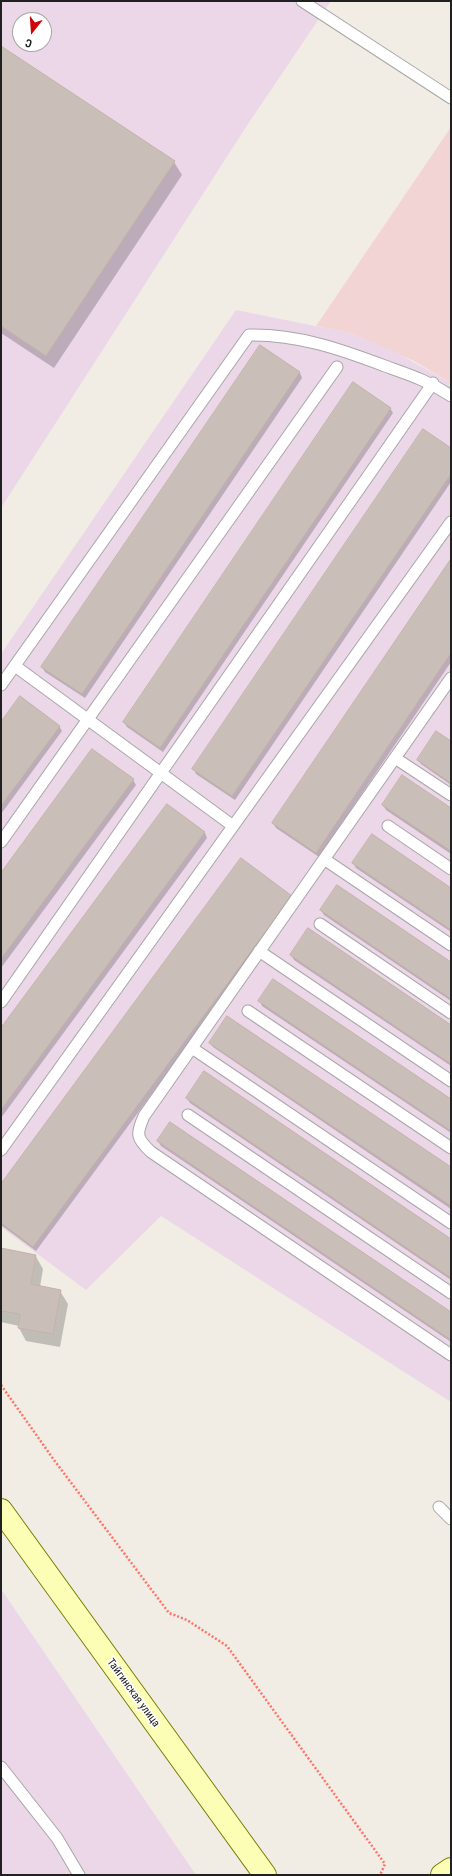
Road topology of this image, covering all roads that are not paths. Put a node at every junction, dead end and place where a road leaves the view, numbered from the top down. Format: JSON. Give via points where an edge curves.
{"nodes":[{"id":1,"x":302,"y":1,"type":"edge"},
{"id":2,"x":451,"y":98,"type":"edge"},
{"id":3,"x":337,"y":367,"type":"dead end"},
{"id":4,"x":433,"y":384,"type":"junction"},
{"id":5,"x":451,"y":396,"type":"edge"},
{"id":6,"x":451,"y":522,"type":"edge"},
{"id":7,"x":15,"y":666,"type":"junction"},
{"id":8,"x":451,"y":678,"type":"edge"},
{"id":9,"x":1,"y":686,"type":"edge"},
{"id":10,"x":88,"y":719,"type":"junction"},
{"id":11,"x":395,"y":758,"type":"junction"},
{"id":12,"x":161,"y":773,"type":"junction"},
{"id":13,"x":451,"y":795,"type":"edge"},
{"id":14,"x":233,"y":826,"type":"junction"},
{"id":15,"x":388,"y":826,"type":"dead end"},
{"id":16,"x":1,"y":842,"type":"edge"},
{"id":17,"x":324,"y":859,"type":"junction"},
{"id":18,"x":451,"y":869,"type":"edge"},
{"id":19,"x":320,"y":924,"type":"dead end"},
{"id":20,"x":451,"y":946,"type":"edge"},
{"id":21,"x":259,"y":951,"type":"junction"},
{"id":22,"x":1,"y":1002,"type":"edge"},
{"id":23,"x":248,"y":1011,"type":"dead end"},
{"id":24,"x":451,"y":1012,"type":"edge"},
{"id":25,"x":192,"y":1048,"type":"junction"},
{"id":26,"x":451,"y":1081,"type":"edge"},
{"id":27,"x":188,"y":1115,"type":"dead end"},
{"id":28,"x":451,"y":1148,"type":"edge"},
{"id":29,"x":1,"y":1150,"type":"edge"},
{"id":30,"x":451,"y":1223,"type":"edge"},
{"id":31,"x":451,"y":1293,"type":"edge"},
{"id":32,"x":451,"y":1355,"type":"edge"},
{"id":33,"x":438,"y":1507,"type":"dead end"},
{"id":34,"x":1,"y":1510,"type":"edge"},
{"id":35,"x":451,"y":1519,"type":"edge"},
{"id":36,"x":1,"y":1767,"type":"edge"},
{"id":37,"x":451,"y":1868,"type":"edge"},
{"id":38,"x":79,"y":1875,"type":"edge"},
{"id":39,"x":265,"y":1875,"type":"edge"},
{"id":40,"x":442,"y":1875,"type":"edge"}],
"edges":[{"from":1,"to":2,"type":"lane"},
{"from":3,"to":10,"type":"lane"},
{"from":4,"to":5,"type":"lane"},
{"from":4,"to":7,"type":"lane","via":[[344,350],[315,342],[272,334],[249,335]]},
{"from":4,"to":12,"type":"lane"},
{"from":6,"to":14,"type":"lane"},
{"from":7,"to":9,"type":"lane"},
{"from":7,"to":10,"type":"lane"},
{"from":8,"to":11,"type":"lane"},
{"from":10,"to":12,"type":"lane"},
{"from":10,"to":16,"type":"lane"},
{"from":11,"to":13,"type":"lane"},
{"from":11,"to":17,"type":"lane"},
{"from":12,"to":14,"type":"lane"},
{"from":12,"to":22,"type":"lane"},
{"from":14,"to":29,"type":"lane"},
{"from":15,"to":18,"type":"lane"},
{"from":17,"to":20,"type":"lane"},
{"from":17,"to":21,"type":"lane"},
{"from":19,"to":24,"type":"lane"},
{"from":21,"to":25,"type":"lane"},
{"from":21,"to":26,"type":"lane"},
{"from":23,"to":28,"type":"lane"},
{"from":25,"to":30,"type":"lane"},
{"from":25,"to":32,"type":"lane","via":[[144,1116],[138,1131],[140,1143]]},
{"from":27,"to":31,"type":"lane"},
{"from":33,"to":35,"type":"lane"},
{"from":34,"to":39,"type":"main road","name":"Тайгинская улица"},
{"from":36,"to":38,"type":"lane","via":[[57,1838]]},
{"from":37,"to":40,"type":"main road"}]}
